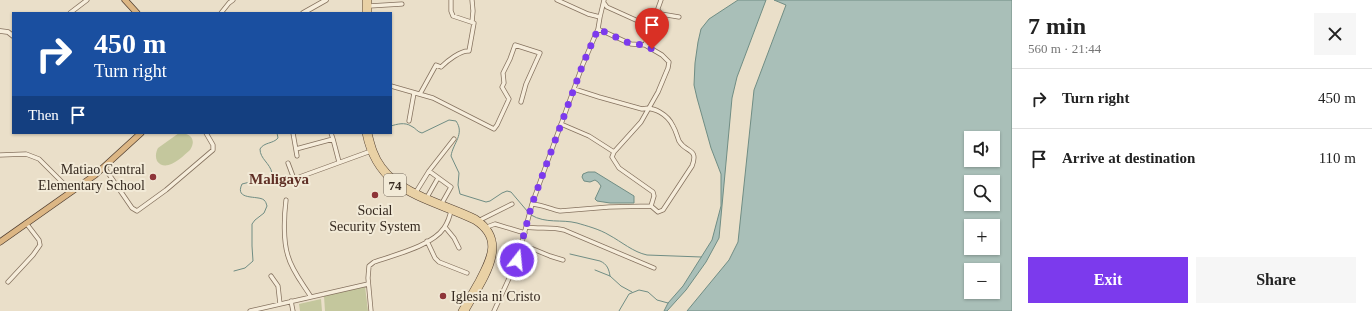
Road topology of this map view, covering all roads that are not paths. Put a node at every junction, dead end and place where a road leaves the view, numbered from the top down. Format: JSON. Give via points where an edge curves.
{"nodes":[{"id":1,"x":87,"y":0,"type":"edge"},
{"id":2,"x":125,"y":0,"type":"edge"},
{"id":3,"x":233,"y":0,"type":"edge"},
{"id":4,"x":326,"y":0,"type":"edge"},
{"id":5,"x":365,"y":0,"type":"edge"},
{"id":6,"x":451,"y":0,"type":"edge"},
{"id":7,"x":472,"y":0,"type":"edge"},
{"id":8,"x":556,"y":0,"type":"edge"},
{"id":9,"x":661,"y":0,"type":"edge"},
{"id":10,"x":604,"y":1,"type":"edge"},
{"id":11,"x":369,"y":3,"type":"edge"},
{"id":12,"x":402,"y":4,"type":"dead end"},
{"id":13,"x":658,"y":10,"type":"junction"},
{"id":14,"x":71,"y":12,"type":"edge"},
{"id":15,"x":136,"y":12,"type":"edge"},
{"id":16,"x":222,"y":12,"type":"edge"},
{"id":17,"x":305,"y":12,"type":"edge"},
{"id":18,"x":364,"y":12,"type":"edge"},
{"id":19,"x":600,"y":17,"type":"junction"},
{"id":20,"x":679,"y":17,"type":"dead end"},
{"id":21,"x":472,"y":22,"type":"junction"},
{"id":22,"x":652,"y":25,"type":"junction"},
{"id":23,"x":598,"y":29,"type":"junction"},
{"id":24,"x":0,"y":31,"type":"edge"},
{"id":25,"x":12,"y":35,"type":"edge"},
{"id":26,"x":645,"y":45,"type":"junction"},
{"id":27,"x":392,"y":86,"type":"edge"},
{"id":28,"x":574,"y":89,"type":"junction"},
{"id":29,"x":414,"y":92,"type":"junction"},
{"id":30,"x":420,"y":94,"type":"junction"},
{"id":31,"x":521,"y":102,"type":"dead end"},
{"id":32,"x":649,"y":107,"type":"junction"},
{"id":33,"x":409,"y":121,"type":"dead end"},
{"id":34,"x":561,"y":124,"type":"junction"},
{"id":35,"x":140,"y":134,"type":"edge"},
{"id":36,"x":207,"y":134,"type":"edge"},
{"id":37,"x":293,"y":134,"type":"edge"},
{"id":38,"x":331,"y":134,"type":"edge"},
{"id":39,"x":365,"y":134,"type":"edge"},
{"id":40,"x":369,"y":134,"type":"edge"},
{"id":41,"x":333,"y":139,"type":"junction"},
{"id":42,"x":454,"y":139,"type":"dead end"},
{"id":43,"x":296,"y":149,"type":"junction"},
{"id":44,"x":372,"y":151,"type":"junction"},
{"id":45,"x":614,"y":152,"type":"junction"},
{"id":46,"x":0,"y":155,"type":"edge"},
{"id":47,"x":297,"y":156,"type":"dead end"},
{"id":48,"x":339,"y":162,"type":"junction"},
{"id":49,"x":288,"y":163,"type":"dead end"},
{"id":50,"x":104,"y":167,"type":"junction"},
{"id":51,"x":429,"y":171,"type":"junction"},
{"id":52,"x":438,"y":178,"type":"junction"},
{"id":53,"x":294,"y":179,"type":"junction"},
{"id":54,"x":392,"y":180,"type":"junction"},
{"id":55,"x":283,"y":183,"type":"dead end"},
{"id":56,"x":72,"y":192,"type":"junction"},
{"id":57,"x":416,"y":192,"type":"junction"},
{"id":58,"x":426,"y":198,"type":"junction"},
{"id":59,"x":286,"y":200,"type":"dead end"},
{"id":60,"x":442,"y":203,"type":"junction"},
{"id":61,"x":512,"y":204,"type":"dead end"},
{"id":62,"x":532,"y":204,"type":"junction"},
{"id":63,"x":650,"y":206,"type":"junction"},
{"id":64,"x":451,"y":209,"type":"junction"},
{"id":65,"x":480,"y":220,"type":"junction"},
{"id":66,"x":26,"y":223,"type":"junction"},
{"id":67,"x":445,"y":227,"type":"junction"},
{"id":68,"x":487,"y":227,"type":"junction"},
{"id":69,"x":526,"y":227,"type":"junction"},
{"id":70,"x":524,"y":233,"type":"junction"},
{"id":71,"x":0,"y":242,"type":"edge"},
{"id":72,"x":427,"y":242,"type":"junction"},
{"id":73,"x":521,"y":244,"type":"junction"},
{"id":74,"x":460,"y":248,"type":"dead end"},
{"id":75,"x":563,"y":260,"type":"dead end"},
{"id":76,"x":654,"y":268,"type":"dead end"},
{"id":77,"x":467,"y":273,"type":"dead end"},
{"id":78,"x":271,"y":276,"type":"dead end"},
{"id":79,"x":8,"y":282,"type":"dead end"},
{"id":80,"x":368,"y":284,"type":"junction"},
{"id":81,"x":312,"y":297,"type":"junction"},
{"id":82,"x":291,"y":301,"type":"junction"},
{"id":83,"x":280,"y":304,"type":"junction"},
{"id":84,"x":250,"y":311,"type":"edge"},
{"id":85,"x":292,"y":311,"type":"edge"},
{"id":86,"x":371,"y":311,"type":"edge"},
{"id":87,"x":461,"y":311,"type":"edge"},
{"id":88,"x":466,"y":311,"type":"edge"},
{"id":89,"x":494,"y":311,"type":"edge"}],
"edges":[{"from":1,"to":14,"type":"street"},
{"from":2,"to":15,"type":"highway"},
{"from":3,"to":16,"type":"street"},
{"from":4,"to":17,"type":"street"},
{"from":5,"to":18,"type":"main road"},
{"from":6,"to":21,"type":"street","via":[[453,16]]},
{"from":7,"to":21,"type":"street"},
{"from":8,"to":19,"type":"street"},
{"from":9,"to":13,"type":"street"},
{"from":10,"to":19,"type":"street"},
{"from":10,"to":22,"type":"street","via":[[607,7]]},
{"from":11,"to":12,"type":"street"},
{"from":13,"to":20,"type":"street","via":[[661,14]]},
{"from":13,"to":22,"type":"street"},
{"from":19,"to":23,"type":"street"},
{"from":21,"to":30,"type":"street","via":[[474,28],[468,51],[460,52],[441,67],[436,65]]},
{"from":22,"to":26,"type":"street"},
{"from":23,"to":26,"type":"street","via":[[631,44]]},
{"from":23,"to":28,"type":"street"},
{"from":24,"to":25,"type":"street"},
{"from":26,"to":32,"type":"street","via":[[662,55],[669,64]]},
{"from":27,"to":29,"type":"street"},
{"from":28,"to":32,"type":"street","via":[[642,109]]},
{"from":28,"to":34,"type":"street"},
{"from":29,"to":30,"type":"street"},
{"from":29,"to":33,"type":"street"},
{"from":30,"to":31,"type":"street","via":[[448,105],[494,129],[509,99],[502,87],[503,73],[515,45],[540,53]]},
{"from":32,"to":45,"type":"street","via":[[639,126]]},
{"from":32,"to":63,"type":"street","via":[[659,111],[670,121],[680,143],[694,156],[692,166],[663,210],[658,212]]},
{"from":34,"to":45,"type":"street","via":[[589,136]]},
{"from":34,"to":62,"type":"street"},
{"from":35,"to":50,"type":"highway"},
{"from":36,"to":50,"type":"street","via":[[213,145],[212,150],[170,188],[137,211],[132,208]]},
{"from":37,"to":43,"type":"street"},
{"from":38,"to":41,"type":"street"},
{"from":39,"to":44,"type":"main road","number":"74"},
{"from":40,"to":44,"type":"main road","number":"74"},
{"from":41,"to":43,"type":"street"},
{"from":41,"to":48,"type":"street"},
{"from":42,"to":51,"type":"street"},
{"from":43,"to":47,"type":"street"},
{"from":44,"to":48,"type":"street"},
{"from":44,"to":54,"type":"main road","number":"74","via":[[380,170]]},
{"from":45,"to":63,"type":"street","via":[[612,157],[619,168],[652,192],[654,196]]},
{"from":46,"to":56,"type":"street","via":[[26,154],[39,159]]},
{"from":48,"to":53,"type":"street"},
{"from":49,"to":53,"type":"street"},
{"from":50,"to":56,"type":"highway"},
{"from":51,"to":52,"type":"street"},
{"from":51,"to":57,"type":"street"},
{"from":52,"to":58,"type":"street"},
{"from":52,"to":60,"type":"street","via":[[451,188]]},
{"from":53,"to":55,"type":"street"},
{"from":54,"to":57,"type":"main road","number":"74"},
{"from":54,"to":58,"type":"main road","number":"74","via":[[401,189]]},
{"from":56,"to":66,"type":"highway"},
{"from":57,"to":58,"type":"main road","number":"74"},
{"from":58,"to":60,"type":"main road","number":"74"},
{"from":58,"to":64,"type":"main road","number":"74"},
{"from":59,"to":81,"type":"street","via":[[288,257]]},
{"from":60,"to":64,"type":"main road","number":"74"},
{"from":61,"to":65,"type":"street"},
{"from":62,"to":63,"type":"street","via":[[560,211]]},
{"from":62,"to":69,"type":"street"},
{"from":64,"to":65,"type":"main road","number":"74"},
{"from":64,"to":67,"type":"street"},
{"from":64,"to":87,"type":"main road","number":"74","via":[[481,226],[491,244],[487,264]]},
{"from":65,"to":68,"type":"main road","number":"74"},
{"from":66,"to":71,"type":"highway"},
{"from":66,"to":79,"type":"street","via":[[40,245]]},
{"from":67,"to":72,"type":"street"},
{"from":67,"to":74,"type":"street"},
{"from":68,"to":70,"type":"street","via":[[495,224]]},
{"from":68,"to":88,"type":"main road","number":"74","via":[[494,243],[494,256]]},
{"from":69,"to":70,"type":"street"},
{"from":69,"to":76,"type":"street","via":[[564,230]]},
{"from":70,"to":73,"type":"street"},
{"from":72,"to":77,"type":"street","via":[[439,262]]},
{"from":72,"to":80,"type":"street","via":[[371,264],[368,270]]},
{"from":73,"to":75,"type":"street"},
{"from":73,"to":89,"type":"street","via":[[512,273]]},
{"from":78,"to":83,"type":"street","via":[[278,286]]},
{"from":80,"to":81,"type":"street"},
{"from":80,"to":86,"type":"street"},
{"from":81,"to":82,"type":"street"},
{"from":82,"to":83,"type":"street"},
{"from":82,"to":85,"type":"street"},
{"from":83,"to":84,"type":"street"}]}
